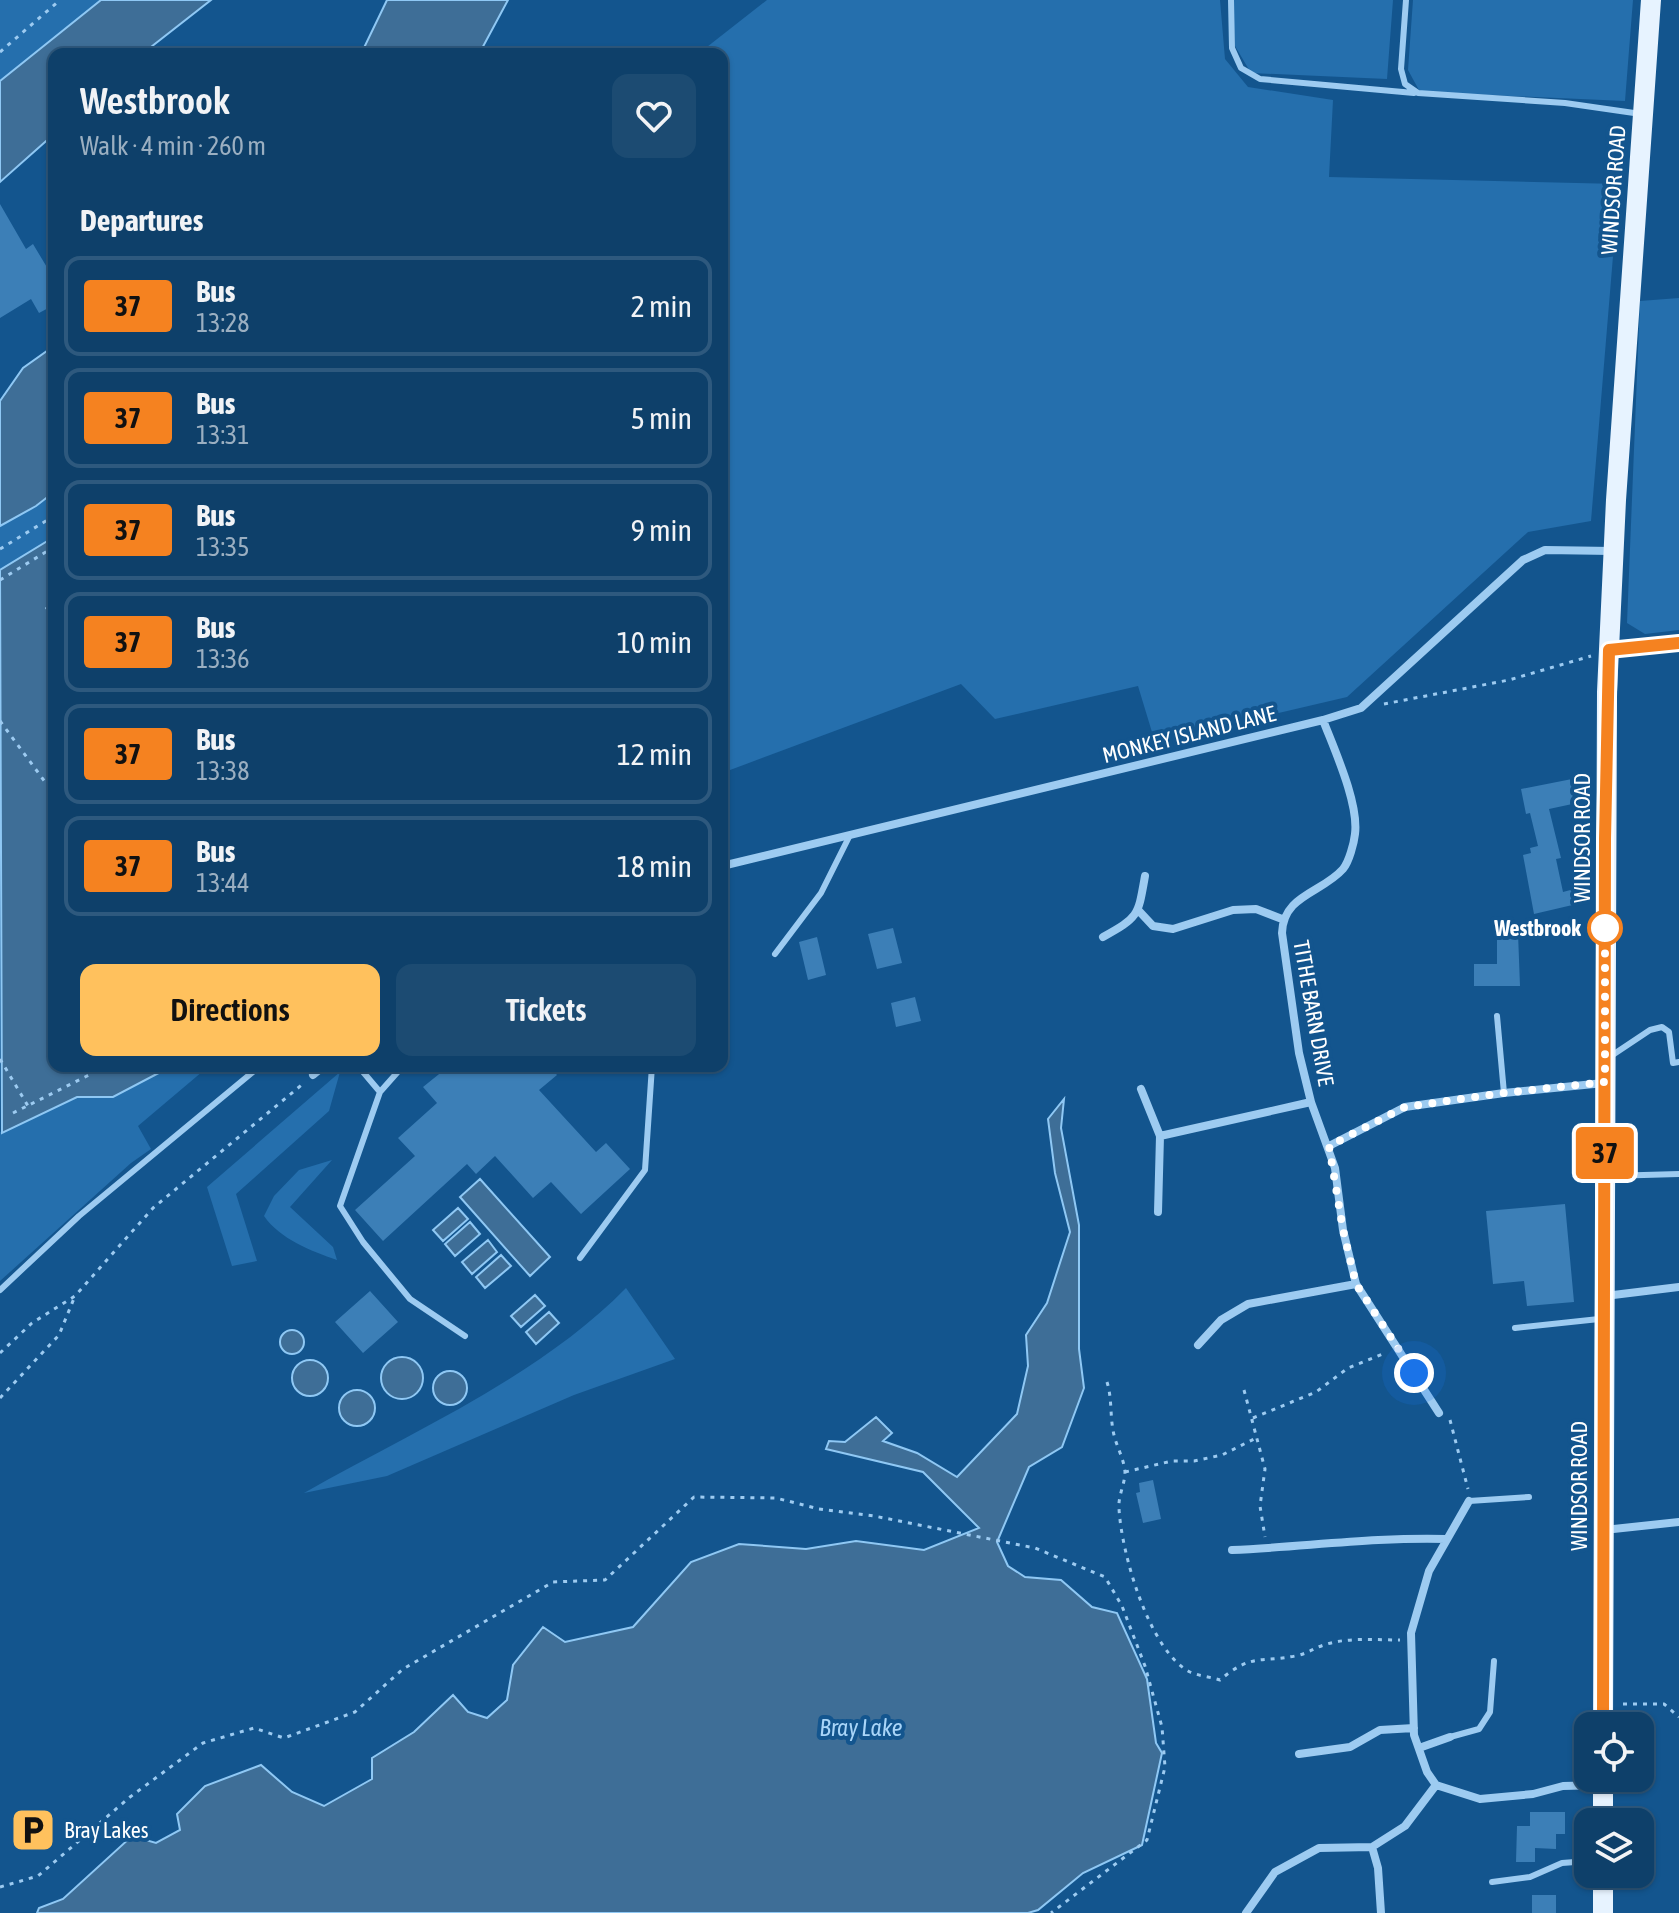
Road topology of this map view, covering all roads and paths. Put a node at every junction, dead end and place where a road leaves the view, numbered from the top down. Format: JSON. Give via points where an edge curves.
{"nodes":[{"id":1,"x":60,"y":0,"type":"edge"},
{"id":2,"x":1231,"y":0,"type":"edge"},
{"id":3,"x":1406,"y":0,"type":"edge"},
{"id":4,"x":1651,"y":0,"type":"edge"},
{"id":5,"x":0,"y":52,"type":"edge"},
{"id":6,"x":1418,"y":93,"type":"junction"},
{"id":7,"x":1643,"y":114,"type":"junction"},
{"id":8,"x":48,"y":520,"type":"edge"},
{"id":9,"x":0,"y":549,"type":"edge"},
{"id":10,"x":48,"y":551,"type":"edge"},
{"id":11,"x":1613,"y":551,"type":"junction"},
{"id":12,"x":0,"y":580,"type":"edge"},
{"id":13,"x":46,"y":607,"type":"dead end"},
{"id":14,"x":48,"y":610,"type":"edge"},
{"id":15,"x":1679,"y":643,"type":"edge"},
{"id":16,"x":1609,"y":650,"type":"junction"},
{"id":17,"x":1361,"y":708,"type":"junction"},
{"id":18,"x":1323,"y":720,"type":"junction"},
{"id":19,"x":0,"y":721,"type":"edge"},
{"id":20,"x":48,"y":786,"type":"edge"},
{"id":21,"x":850,"y":835,"type":"junction"},
{"id":22,"x":728,"y":865,"type":"edge"},
{"id":23,"x":1145,"y":876,"type":"dead end"},
{"id":24,"x":1139,"y":911,"type":"junction"},
{"id":25,"x":1282,"y":919,"type":"junction"},
{"id":26,"x":1103,"y":937,"type":"dead end"},
{"id":27,"x":775,"y":954,"type":"dead end"},
{"id":28,"x":1497,"y":1016,"type":"dead end"},
{"id":29,"x":0,"y":1059,"type":"edge"},
{"id":30,"x":1605,"y":1060,"type":"junction"},
{"id":31,"x":1679,"y":1062,"type":"edge"},
{"id":32,"x":95,"y":1072,"type":"edge"},
{"id":33,"x":253,"y":1072,"type":"edge"},
{"id":34,"x":317,"y":1072,"type":"edge"},
{"id":35,"x":363,"y":1072,"type":"edge"},
{"id":36,"x":398,"y":1072,"type":"edge"},
{"id":37,"x":652,"y":1072,"type":"edge"},
{"id":38,"x":313,"y":1075,"type":"joint"},
{"id":39,"x":1605,"y":1082,"type":"junction"},
{"id":40,"x":1141,"y":1089,"type":"dead end"},
{"id":41,"x":380,"y":1092,"type":"junction"},
{"id":42,"x":1504,"y":1093,"type":"junction"},
{"id":43,"x":1311,"y":1102,"type":"junction"},
{"id":44,"x":28,"y":1106,"type":"junction"},
{"id":45,"x":13,"y":1113,"type":"dead end"},
{"id":46,"x":1160,"y":1136,"type":"junction"},
{"id":47,"x":1329,"y":1146,"type":"junction"},
{"id":48,"x":1679,"y":1174,"type":"edge"},
{"id":49,"x":1605,"y":1176,"type":"junction"},
{"id":50,"x":1158,"y":1212,"type":"dead end"},
{"id":51,"x":580,"y":1258,"type":"dead end"},
{"id":52,"x":1356,"y":1284,"type":"junction"},
{"id":53,"x":1679,"y":1287,"type":"edge"},
{"id":54,"x":0,"y":1290,"type":"edge"},
{"id":55,"x":75,"y":1296,"type":"junction"},
{"id":56,"x":1604,"y":1296,"type":"junction"},
{"id":57,"x":1604,"y":1319,"type":"junction"},
{"id":58,"x":1515,"y":1328,"type":"dead end"},
{"id":59,"x":465,"y":1336,"type":"dead end"},
{"id":60,"x":1198,"y":1345,"type":"dead end"},
{"id":61,"x":1397,"y":1348,"type":"junction"},
{"id":62,"x":0,"y":1353,"type":"edge"},
{"id":63,"x":1107,"y":1382,"type":"dead end"},
{"id":64,"x":1244,"y":1390,"type":"dead end"},
{"id":65,"x":0,"y":1398,"type":"edge"},
{"id":66,"x":1439,"y":1413,"type":"joint"},
{"id":67,"x":1253,"y":1418,"type":"junction"},
{"id":68,"x":1258,"y":1437,"type":"junction"},
{"id":69,"x":1125,"y":1472,"type":"junction"},
{"id":70,"x":1529,"y":1497,"type":"dead end"},
{"id":71,"x":1469,"y":1501,"type":"junction"},
{"id":72,"x":1679,"y":1522,"type":"edge"},
{"id":73,"x":1603,"y":1530,"type":"junction"},
{"id":74,"x":1446,"y":1539,"type":"junction"},
{"id":75,"x":1267,"y":1549,"type":"junction"},
{"id":76,"x":1232,"y":1550,"type":"dead end"},
{"id":77,"x":1412,"y":1640,"type":"junction"},
{"id":78,"x":1494,"y":1661,"type":"dead end"},
{"id":79,"x":1603,"y":1704,"type":"junction"},
{"id":80,"x":1603,"y":1712,"type":"edge"},
{"id":81,"x":1679,"y":1717,"type":"edge"},
{"id":82,"x":1414,"y":1728,"type":"junction"},
{"id":83,"x":1450,"y":1737,"type":"joint"},
{"id":84,"x":1419,"y":1748,"type":"junction"},
{"id":85,"x":1299,"y":1754,"type":"dead end"},
{"id":86,"x":1436,"y":1785,"type":"junction"},
{"id":87,"x":1574,"y":1785,"type":"edge"},
{"id":88,"x":1372,"y":1847,"type":"junction"},
{"id":89,"x":1574,"y":1862,"type":"edge"},
{"id":90,"x":1492,"y":1882,"type":"dead end"},
{"id":91,"x":0,"y":1887,"type":"edge"},
{"id":92,"x":1603,"y":1888,"type":"edge"},
{"id":93,"x":1051,"y":1913,"type":"edge"},
{"id":94,"x":1246,"y":1913,"type":"edge"},
{"id":95,"x":1381,"y":1913,"type":"edge"},
{"id":96,"x":1603,"y":1913,"type":"edge"}],
"edges":[{"from":1,"to":5,"type":"path"},
{"from":2,"to":6,"type":"lane","via":[[1232,48],[1241,68],[1260,79]]},
{"from":3,"to":6,"type":"lane","via":[[1401,69],[1405,84]]},
{"from":4,"to":7,"type":"main road","name":"WINDSOR ROAD"},
{"from":6,"to":7,"type":"lane"},
{"from":7,"to":11,"type":"main road","name":"WINDSOR ROAD"},
{"from":8,"to":9,"type":"path"},
{"from":10,"to":12,"type":"path"},
{"from":11,"to":16,"type":"main road","name":"WINDSOR ROAD"},
{"from":11,"to":17,"type":"street","name":"MONKEY ISLAND LANE","via":[[1545,550],[1523,560]]},
{"from":13,"to":14,"type":"path"},
{"from":15,"to":16,"type":"street"},
{"from":16,"to":17,"type":"path","via":[[1509,680]]},
{"from":16,"to":30,"type":"main road","name":"WINDSOR ROAD"},
{"from":17,"to":18,"type":"street","name":"MONKEY ISLAND LANE"},
{"from":18,"to":21,"type":"street","name":"MONKEY ISLAND LANE"},
{"from":18,"to":25,"type":"street","name":"TITHE BARN DRIVE","via":[[1343,774],[1355,835],[1344,868],[1296,902]]},
{"from":19,"to":20,"type":"path"},
{"from":21,"to":22,"type":"street","name":"MONKEY ISLAND LANE"},
{"from":21,"to":27,"type":"lane","via":[[821,893]]},
{"from":23,"to":24,"type":"street"},
{"from":24,"to":25,"type":"street","via":[[1153,926],[1173,929],[1233,910],[1256,909]]},
{"from":24,"to":26,"type":"street"},
{"from":25,"to":43,"type":"street","name":"TITHE BARN DRIVE","via":[[1291,1002]]},
{"from":28,"to":42,"type":"lane"},
{"from":29,"to":44,"type":"path"},
{"from":30,"to":31,"type":"lane","via":[[1662,1027],[1669,1032],[1673,1063]]},
{"from":30,"to":39,"type":"main road","name":"WINDSOR ROAD"},
{"from":32,"to":44,"type":"path"},
{"from":33,"to":54,"type":"lane","via":[[79,1216]]},
{"from":34,"to":38,"type":"street"},
{"from":35,"to":41,"type":"lane"},
{"from":36,"to":41,"type":"lane"},
{"from":37,"to":51,"type":"lane","via":[[645,1170]]},
{"from":38,"to":55,"type":"path","via":[[153,1208]]},
{"from":39,"to":42,"type":"street"},
{"from":39,"to":49,"type":"main road","name":"WINDSOR ROAD"},
{"from":40,"to":46,"type":"street"},
{"from":41,"to":59,"type":"lane","via":[[340,1206],[410,1299]]},
{"from":42,"to":47,"type":"street","via":[[1405,1107]]},
{"from":43,"to":46,"type":"street"},
{"from":43,"to":47,"type":"street","name":"TITHE BARN DRIVE"},
{"from":44,"to":45,"type":"path"},
{"from":46,"to":50,"type":"street"},
{"from":47,"to":52,"type":"street","name":"TITHE BARN DRIVE"},
{"from":48,"to":49,"type":"lane"},
{"from":49,"to":56,"type":"main road","name":"WINDSOR ROAD"},
{"from":52,"to":60,"type":"street","via":[[1248,1304],[1221,1320]]},
{"from":52,"to":61,"type":"street","name":"TITHE BARN DRIVE"},
{"from":53,"to":56,"type":"street"},
{"from":55,"to":62,"type":"path","via":[[32,1323]]},
{"from":55,"to":65,"type":"path","via":[[59,1335]]},
{"from":56,"to":57,"type":"main road","name":"WINDSOR ROAD"},
{"from":57,"to":58,"type":"lane"},
{"from":57,"to":73,"type":"main road","name":"WINDSOR ROAD"},
{"from":61,"to":66,"type":"street","name":"TITHE BARN DRIVE"},
{"from":61,"to":67,"type":"path","via":[[1348,1368],[1316,1392]]},
{"from":63,"to":69,"type":"path"},
{"from":64,"to":67,"type":"path"},
{"from":66,"to":71,"type":"path","via":[[1452,1421]]},
{"from":67,"to":68,"type":"path"},
{"from":68,"to":69,"type":"path","via":[[1222,1455]]},
{"from":68,"to":75,"type":"path","via":[[1265,1469],[1260,1506]]},
{"from":69,"to":77,"type":"path","via":[[1118,1504],[1142,1606],[1160,1641],[1190,1672],[1220,1680],[1254,1659],[1292,1657],[1341,1641]]},
{"from":70,"to":71,"type":"lane"},
{"from":71,"to":74,"type":"street"},
{"from":72,"to":73,"type":"street"},
{"from":73,"to":79,"type":"main road","name":"WINDSOR ROAD"},
{"from":74,"to":75,"type":"street"},
{"from":74,"to":77,"type":"street","via":[[1429,1571]]},
{"from":75,"to":76,"type":"street"},
{"from":77,"to":82,"type":"street"},
{"from":78,"to":83,"type":"lane","via":[[1490,1712],[1479,1729]]},
{"from":79,"to":80,"type":"main road","name":"WINDSOR ROAD"},
{"from":79,"to":81,"type":"path","via":[[1664,1704]]},
{"from":82,"to":84,"type":"street"},
{"from":82,"to":85,"type":"street","via":[[1380,1730],[1350,1747]]},
{"from":83,"to":84,"type":"street"},
{"from":84,"to":86,"type":"street"},
{"from":86,"to":87,"type":"street","via":[[1480,1799]]},
{"from":86,"to":88,"type":"street","via":[[1405,1826]]},
{"from":88,"to":94,"type":"street","via":[[1319,1848],[1275,1872]]},
{"from":88,"to":95,"type":"street"},
{"from":89,"to":90,"type":"lane","via":[[1530,1877]]},
{"from":91,"to":93,"type":"path","via":[[38,1876],[203,1743],[254,1728],[284,1738],[355,1712],[403,1669],[553,1582],[605,1580],[694,1497],[776,1498],[1035,1548],[1105,1577],[1145,1666],[1162,1727],[1165,1767],[1147,1840]]},
{"from":92,"to":96,"type":"main road"}]}
